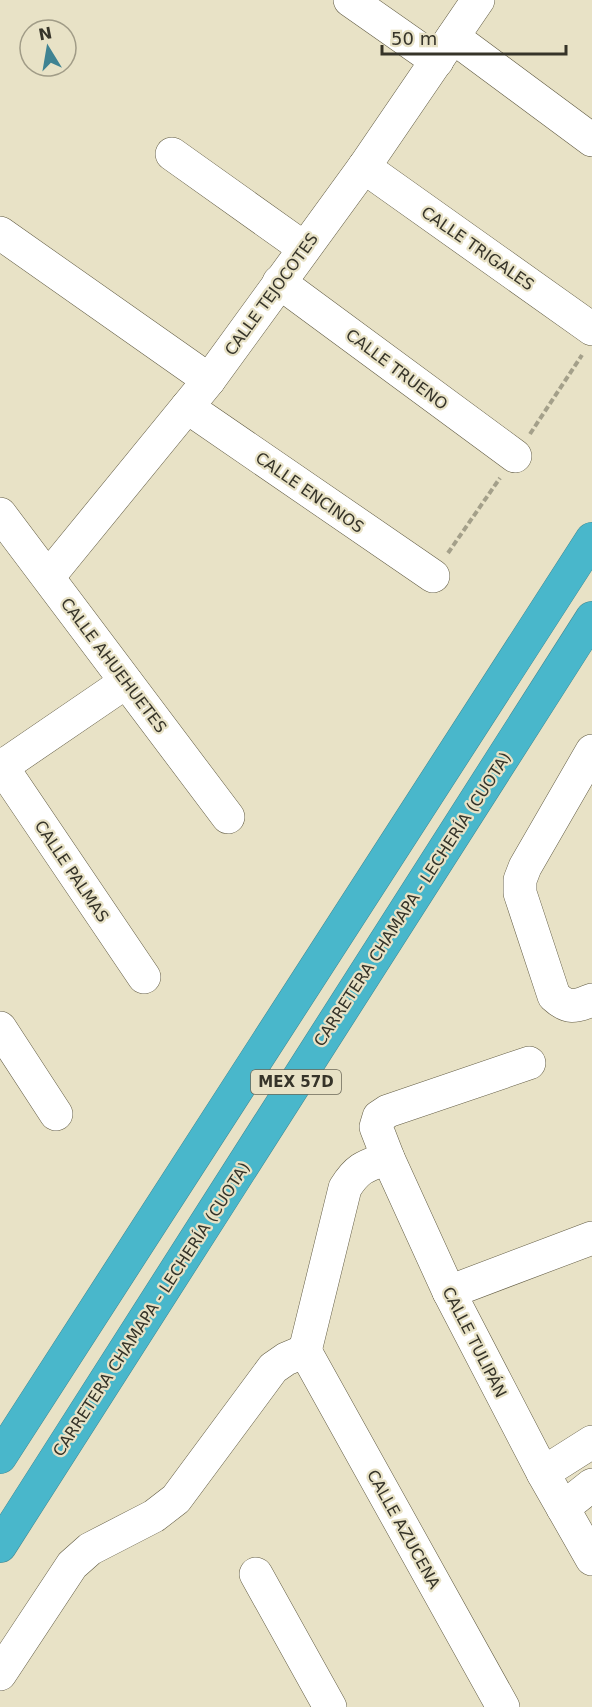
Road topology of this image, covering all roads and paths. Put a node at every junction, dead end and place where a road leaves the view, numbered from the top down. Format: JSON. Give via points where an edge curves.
{"nodes":[{"id":1,"x":350,"y":0,"type":"edge"},
{"id":2,"x":478,"y":0,"type":"edge"},
{"id":3,"x":445,"y":49,"type":"junction"},
{"id":4,"x":592,"y":140,"type":"edge"},
{"id":5,"x":172,"y":154,"type":"dead end"},
{"id":6,"x":364,"y":167,"type":"junction"},
{"id":7,"x":0,"y":233,"type":"edge"},
{"id":8,"x":304,"y":248,"type":"junction"},
{"id":9,"x":279,"y":282,"type":"junction"},
{"id":10,"x":592,"y":329,"type":"edge"},
{"id":11,"x":209,"y":380,"type":"junction"},
{"id":12,"x":187,"y":407,"type":"junction"},
{"id":13,"x":515,"y":456,"type":"dead end"},
{"id":14,"x":0,"y":514,"type":"edge"},
{"id":15,"x":592,"y":539,"type":"edge"},
{"id":16,"x":49,"y":576,"type":"junction"},
{"id":17,"x":433,"y":576,"type":"dead end"},
{"id":18,"x":592,"y":618,"type":"edge"},
{"id":19,"x":126,"y":682,"type":"junction"},
{"id":20,"x":592,"y":751,"type":"edge"},
{"id":21,"x":1,"y":767,"type":"edge"},
{"id":22,"x":228,"y":817,"type":"dead end"},
{"id":23,"x":144,"y":977,"type":"dead end"},
{"id":24,"x":577,"y":1002,"type":"edge"},
{"id":25,"x":0,"y":1028,"type":"edge"},
{"id":26,"x":529,"y":1063,"type":"dead end"},
{"id":27,"x":56,"y":1114,"type":"dead end"},
{"id":28,"x":388,"y":1158,"type":"junction"},
{"id":29,"x":592,"y":1238,"type":"edge"},
{"id":30,"x":449,"y":1292,"type":"junction"},
{"id":31,"x":305,"y":1351,"type":"junction"},
{"id":32,"x":592,"y":1442,"type":"edge"},
{"id":33,"x":0,"y":1457,"type":"edge"},
{"id":34,"x":543,"y":1473,"type":"junction"},
{"id":35,"x":592,"y":1485,"type":"edge"},
{"id":36,"x":564,"y":1508,"type":"junction"},
{"id":37,"x":0,"y":1546,"type":"edge"},
{"id":38,"x":592,"y":1559,"type":"edge"},
{"id":39,"x":256,"y":1574,"type":"dead end"},
{"id":40,"x":0,"y":1674,"type":"edge"},
{"id":41,"x":330,"y":1707,"type":"edge"},
{"id":42,"x":503,"y":1707,"type":"edge"}],
"edges":[{"from":1,"to":3,"type":"street"},
{"from":2,"to":3,"type":"street","name":"CALLE TEJOCOTES"},
{"from":3,"to":4,"type":"street"},
{"from":3,"to":6,"type":"street","name":"CALLE TEJOCOTES"},
{"from":5,"to":8,"type":"street"},
{"from":6,"to":8,"type":"street","name":"CALLE TEJOCOTES"},
{"from":6,"to":10,"type":"street","name":"CALLE TRIGALES"},
{"from":7,"to":11,"type":"street"},
{"from":8,"to":9,"type":"street","name":"CALLE TEJOCOTES"},
{"from":9,"to":11,"type":"street","name":"CALLE TEJOCOTES"},
{"from":9,"to":13,"type":"street","name":"CALLE TRUENO"},
{"from":11,"to":12,"type":"street","name":"CALLE TEJOCOTES"},
{"from":12,"to":16,"type":"street","name":"CALLE TEJOCOTES"},
{"from":12,"to":17,"type":"street","name":"CALLE ENCINOS"},
{"from":14,"to":16,"type":"street","name":"CALLE AHUEHUETES"},
{"from":15,"to":33,"type":"highway","number":"MEX 57D"},
{"from":16,"to":19,"type":"street","name":"CALLE AHUEHUETES"},
{"from":18,"to":37,"type":"highway","name":"CARRETERA CHAMAPA - LECHERÍA (CUOTA)","number":"MEX 57D"},
{"from":19,"to":21,"type":"street"},
{"from":19,"to":22,"type":"street","name":"CALLE AHUEHUETES"},
{"from":20,"to":24,"type":"street","via":[[520,880],[520,893],[554,996]]},
{"from":21,"to":23,"type":"street","name":"CALLE PALMAS"},
{"from":25,"to":27,"type":"street"},
{"from":26,"to":28,"type":"street","name":"CALLE TULIPÁN","via":[[379,1117],[376,1127]]},
{"from":28,"to":30,"type":"street","name":"CALLE TULIPÁN"},
{"from":28,"to":31,"type":"street","via":[[362,1168],[345,1188]]},
{"from":29,"to":30,"type":"street"},
{"from":30,"to":34,"type":"street","name":"CALLE TULIPÁN"},
{"from":31,"to":40,"type":"street","via":[[273,1368],[176,1499],[154,1516],[90,1549],[72,1565]]},
{"from":31,"to":42,"type":"street","name":"CALLE AZUCENA"},
{"from":32,"to":34,"type":"street"},
{"from":34,"to":36,"type":"street","name":"CALLE TULIPÁN"},
{"from":35,"to":36,"type":"street"},
{"from":36,"to":38,"type":"street","name":"CALLE TULIPÁN"},
{"from":39,"to":41,"type":"street"}]}
